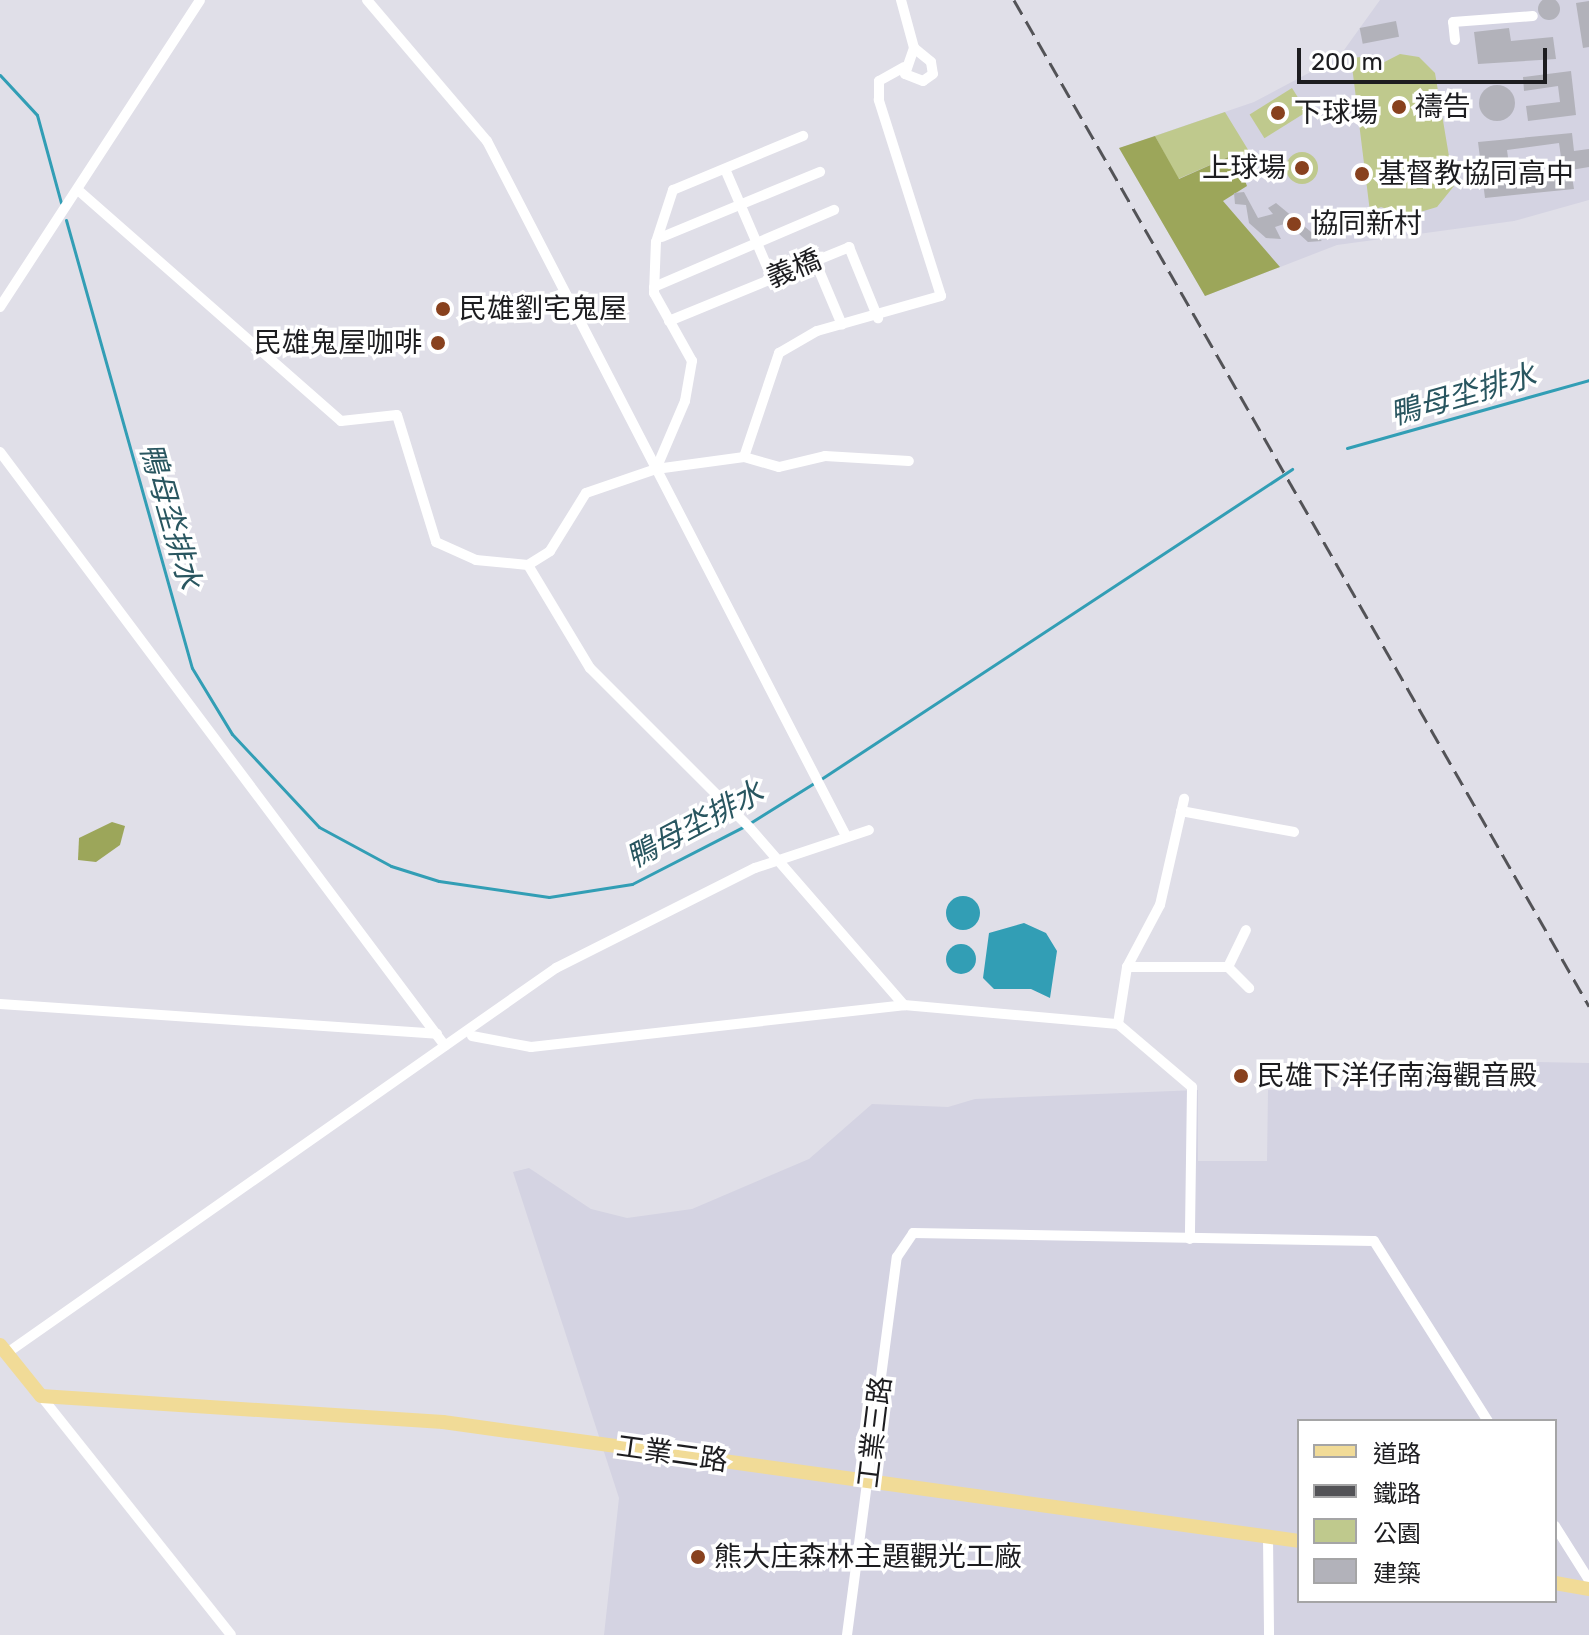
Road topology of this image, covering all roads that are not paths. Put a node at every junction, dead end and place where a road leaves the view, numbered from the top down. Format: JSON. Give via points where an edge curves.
{"nodes":[{"id":1,"x":367,"y":0,"type":"edge"},
{"id":2,"x":901,"y":0,"type":"edge"},
{"id":3,"x":198,"y":2,"type":"edge"},
{"id":4,"x":1533,"y":16,"type":"dead end"},
{"id":5,"x":1455,"y":40,"type":"dead end"},
{"id":6,"x":914,"y":48,"type":"junction"},
{"id":7,"x":904,"y":67,"type":"junction"},
{"id":8,"x":803,"y":136,"type":"dead end"},
{"id":9,"x":725,"y":169,"type":"junction"},
{"id":10,"x":820,"y":172,"type":"dead end"},
{"id":11,"x":78,"y":190,"type":"junction"},
{"id":12,"x":741,"y":205,"type":"junction"},
{"id":13,"x":834,"y":210,"type":"dead end"},
{"id":14,"x":660,"y":238,"type":"junction"},
{"id":15,"x":757,"y":242,"type":"junction"},
{"id":16,"x":815,"y":261,"type":"junction"},
{"id":17,"x":772,"y":278,"type":"junction"},
{"id":18,"x":654,"y":287,"type":"junction"},
{"id":19,"x":0,"y":307,"type":"edge"},
{"id":20,"x":878,"y":318,"type":"junction"},
{"id":21,"x":669,"y":321,"type":"junction"},
{"id":22,"x":842,"y":325,"type":"junction"},
{"id":23,"x":0,"y":452,"type":"edge"},
{"id":24,"x":744,"y":457,"type":"junction"},
{"id":25,"x":909,"y":461,"type":"dead end"},
{"id":26,"x":656,"y":469,"type":"junction"},
{"id":27,"x":528,"y":565,"type":"junction"},
{"id":28,"x":1184,"y":799,"type":"dead end"},
{"id":29,"x":1181,"y":811,"type":"junction"},
{"id":30,"x":869,"y":830,"type":"dead end"},
{"id":31,"x":1294,"y":832,"type":"dead end"},
{"id":32,"x":846,"y":836,"type":"junction"},
{"id":33,"x":778,"y":860,"type":"junction"},
{"id":34,"x":1246,"y":930,"type":"dead end"},
{"id":35,"x":1127,"y":967,"type":"junction"},
{"id":36,"x":1228,"y":967,"type":"junction"},
{"id":37,"x":1249,"y":988,"type":"dead end"},
{"id":38,"x":0,"y":1004,"type":"edge"},
{"id":39,"x":904,"y":1005,"type":"junction"},
{"id":40,"x":1118,"y":1024,"type":"junction"},
{"id":41,"x":437,"y":1034,"type":"junction"},
{"id":42,"x":472,"y":1036,"type":"dead end"},
{"id":43,"x":445,"y":1046,"type":"junction"},
{"id":44,"x":1190,"y":1239,"type":"junction"},
{"id":45,"x":3,"y":1349,"type":"edge"},
{"id":46,"x":41,"y":1396,"type":"junction"},
{"id":47,"x":1487,"y":1419,"type":"edge"},
{"id":48,"x":869,"y":1481,"type":"junction"},
{"id":49,"x":1557,"y":1529,"type":"edge"},
{"id":50,"x":1268,"y":1536,"type":"junction"},
{"id":51,"x":1297,"y":1541,"type":"edge"},
{"id":52,"x":1589,"y":1580,"type":"edge"},
{"id":53,"x":1557,"y":1583,"type":"edge"},
{"id":54,"x":1589,"y":1589,"type":"edge"},
{"id":55,"x":231,"y":1635,"type":"edge"},
{"id":56,"x":847,"y":1635,"type":"edge"},
{"id":57,"x":1269,"y":1635,"type":"edge"}],
"edges":[{"from":1,"to":26,"type":"street","via":[[487,141]]},
{"from":2,"to":6,"type":"street"},
{"from":3,"to":11,"type":"street"},
{"from":4,"to":5,"type":"street","via":[[1453,22]]},
{"from":6,"to":7,"type":"street"},
{"from":6,"to":7,"type":"street","via":[[933,74],[916,82]]},
{"from":7,"to":20,"type":"street","via":[[879,81],[879,100],[889,149],[942,290]]},
{"from":8,"to":9,"type":"street"},
{"from":9,"to":12,"type":"street"},
{"from":9,"to":14,"type":"street","via":[[673,190]]},
{"from":10,"to":12,"type":"street"},
{"from":11,"to":19,"type":"street"},
{"from":11,"to":27,"type":"street","via":[[341,421],[397,415],[436,542],[476,560]]},
{"from":12,"to":14,"type":"street"},
{"from":12,"to":15,"type":"street"},
{"from":13,"to":15,"type":"street","name":"義橋"},
{"from":14,"to":18,"type":"street"},
{"from":15,"to":17,"type":"street"},
{"from":15,"to":18,"type":"street","name":"義橋"},
{"from":16,"to":17,"type":"street","name":"義橋"},
{"from":16,"to":20,"type":"street","name":"義橋","via":[[849,247]]},
{"from":16,"to":22,"type":"street"},
{"from":17,"to":21,"type":"street","name":"義橋"},
{"from":18,"to":21,"type":"street"},
{"from":20,"to":22,"type":"street"},
{"from":21,"to":26,"type":"street","via":[[692,361],[692,378]]},
{"from":22,"to":24,"type":"street","via":[[779,353]]},
{"from":23,"to":41,"type":"street"},
{"from":24,"to":25,"type":"street","via":[[779,467],[825,456]]},
{"from":24,"to":26,"type":"street"},
{"from":26,"to":27,"type":"street","via":[[586,493],[550,551]]},
{"from":26,"to":32,"type":"street"},
{"from":27,"to":33,"type":"street","via":[[590,668]]},
{"from":28,"to":29,"type":"street"},
{"from":29,"to":31,"type":"street"},
{"from":29,"to":35,"type":"street","via":[[1160,905]]},
{"from":30,"to":32,"type":"street"},
{"from":32,"to":33,"type":"street"},
{"from":33,"to":39,"type":"street"},
{"from":33,"to":43,"type":"street","via":[[582,954]]},
{"from":34,"to":36,"type":"street"},
{"from":35,"to":36,"type":"street"},
{"from":35,"to":40,"type":"street"},
{"from":36,"to":37,"type":"street"},
{"from":38,"to":41,"type":"street"},
{"from":39,"to":40,"type":"street"},
{"from":39,"to":42,"type":"street","via":[[531,1047]]},
{"from":40,"to":44,"type":"street","via":[[1192,1087]]},
{"from":41,"to":43,"type":"street"},
{"from":43,"to":45,"type":"street"},
{"from":44,"to":47,"type":"street","via":[[1374,1241]]},
{"from":44,"to":48,"type":"street","name":"工業三路","via":[[913,1233],[897,1257]]},
{"from":45,"to":46,"type":"main road"},
{"from":46,"to":48,"type":"main road","name":"工業二路","via":[[443,1422]]},
{"from":46,"to":55,"type":"street"},
{"from":48,"to":50,"type":"main road","name":"工業二路"},
{"from":48,"to":56,"type":"street","name":"工業三路"},
{"from":49,"to":52,"type":"street"},
{"from":50,"to":51,"type":"main road","name":"工業二路"},
{"from":50,"to":57,"type":"street"},
{"from":53,"to":54,"type":"main road"}]}
